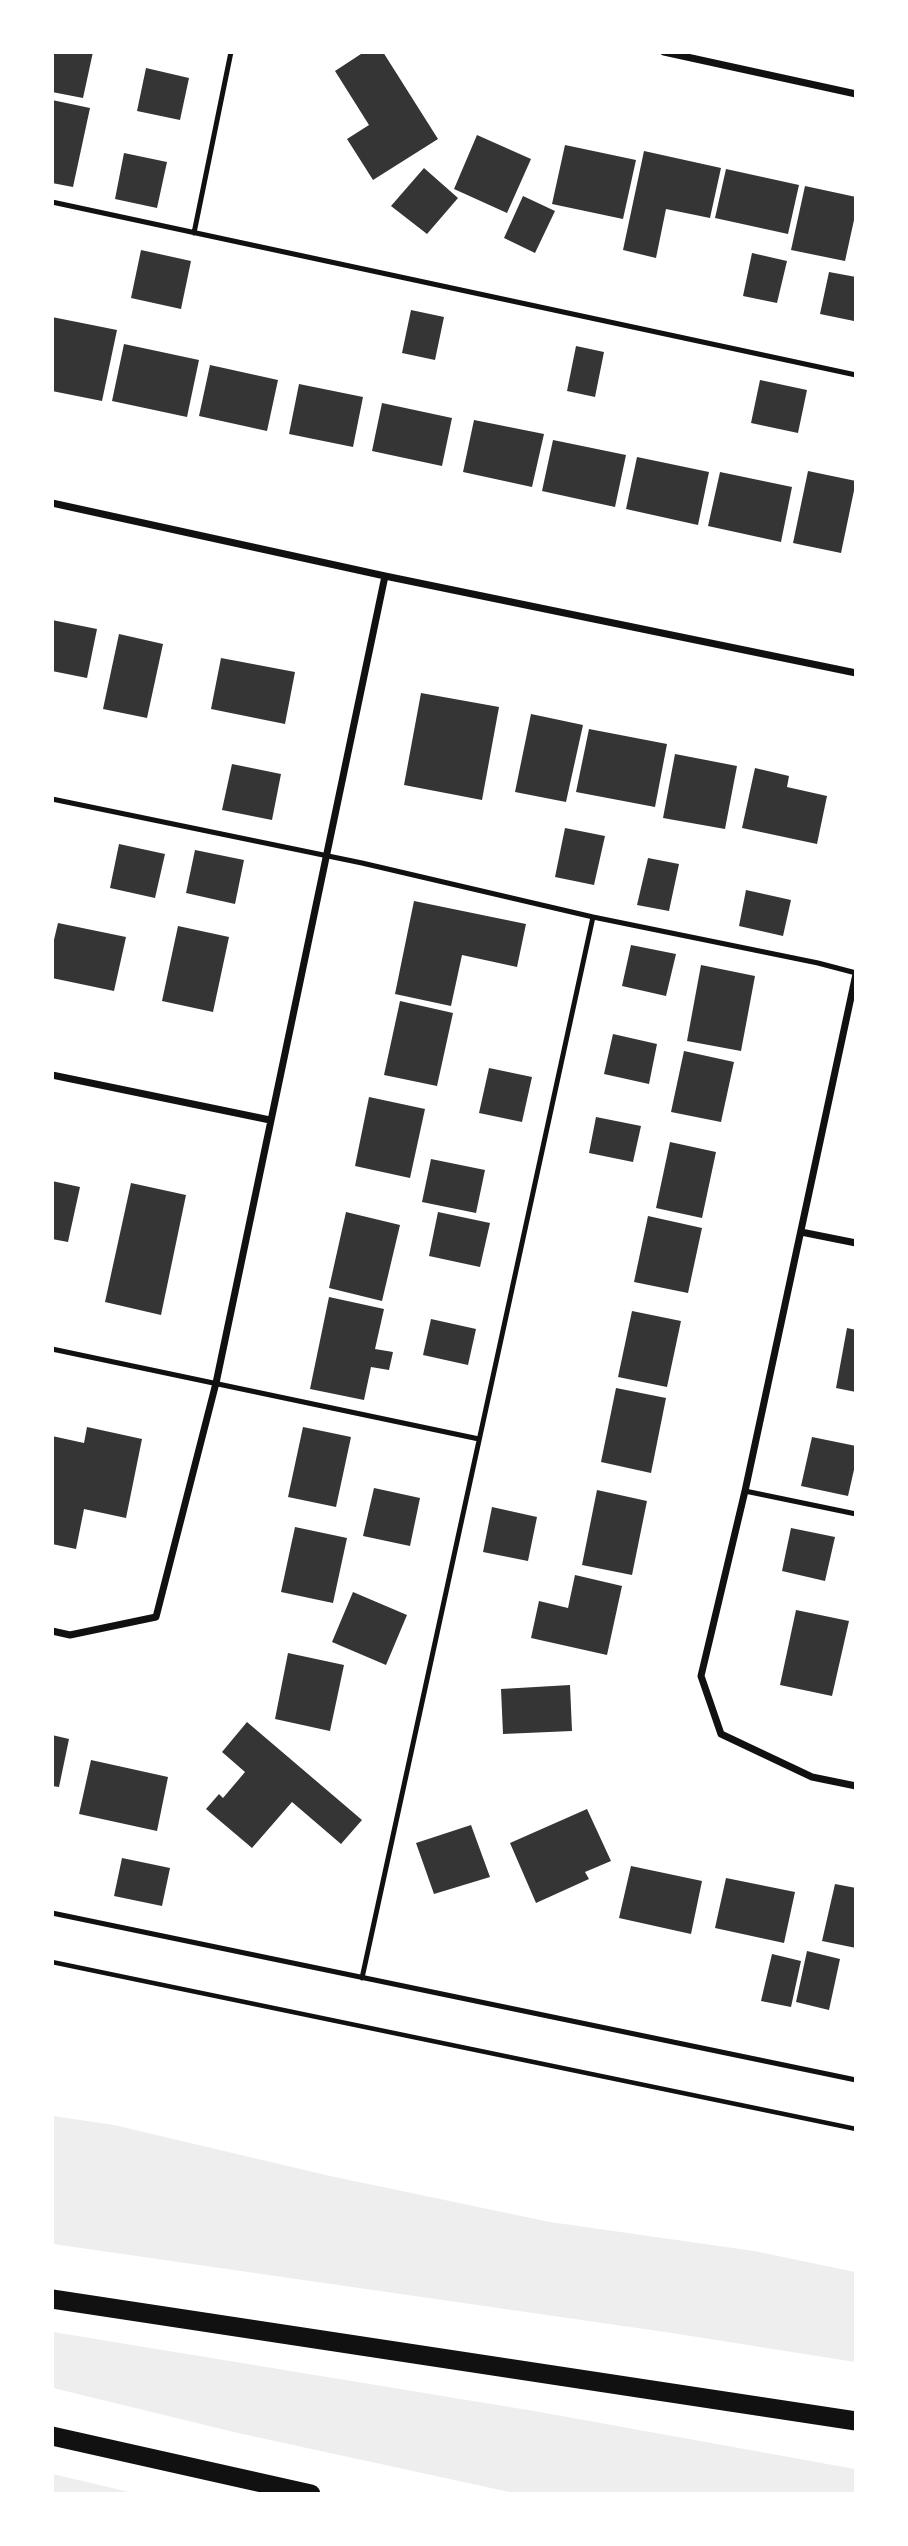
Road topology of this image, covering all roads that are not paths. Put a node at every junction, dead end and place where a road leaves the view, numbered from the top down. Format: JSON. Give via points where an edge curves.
{"nodes":[{"id":1,"x":231,"y":52,"type":"edge"},
{"id":2,"x":664,"y":52,"type":"edge"},
{"id":3,"x":856,"y":94,"type":"edge"},
{"id":4,"x":52,"y":202,"type":"edge"},
{"id":5,"x":194,"y":233,"type":"junction"},
{"id":6,"x":856,"y":375,"type":"edge"},
{"id":7,"x":52,"y":503,"type":"edge"},
{"id":8,"x":385,"y":576,"type":"junction"},
{"id":9,"x":856,"y":673,"type":"edge"},
{"id":10,"x":52,"y":799,"type":"edge"},
{"id":11,"x":326,"y":856,"type":"junction"},
{"id":12,"x":593,"y":917,"type":"junction"},
{"id":13,"x":856,"y":973,"type":"edge"},
{"id":14,"x":52,"y":1075,"type":"edge"},
{"id":15,"x":270,"y":1120,"type":"junction"},
{"id":16,"x":801,"y":1232,"type":"junction"},
{"id":17,"x":856,"y":1243,"type":"edge"},
{"id":18,"x":52,"y":1349,"type":"edge"},
{"id":19,"x":216,"y":1383,"type":"junction"},
{"id":20,"x":479,"y":1439,"type":"junction"},
{"id":21,"x":745,"y":1491,"type":"junction"},
{"id":22,"x":856,"y":1514,"type":"edge"},
{"id":23,"x":52,"y":1631,"type":"edge"},
{"id":24,"x":856,"y":1786,"type":"edge"},
{"id":25,"x":52,"y":1913,"type":"edge"},
{"id":26,"x":362,"y":1978,"type":"junction"},
{"id":27,"x":856,"y":2080,"type":"edge"},
{"id":28,"x":52,"y":2299,"type":"edge"},
{"id":29,"x":856,"y":2421,"type":"edge"},
{"id":30,"x":52,"y":2436,"type":"edge"},
{"id":31,"x":311,"y":2494,"type":"edge"}],
"edges":[{"from":1,"to":5,"type":"lane"},
{"from":2,"to":3,"type":"street"},
{"from":4,"to":5,"type":"lane"},
{"from":5,"to":6,"type":"lane"},
{"from":7,"to":8,"type":"street"},
{"from":8,"to":9,"type":"street"},
{"from":8,"to":11,"type":"street"},
{"from":10,"to":11,"type":"lane"},
{"from":11,"to":12,"type":"lane"},
{"from":11,"to":15,"type":"street"},
{"from":12,"to":13,"type":"lane"},
{"from":12,"to":20,"type":"lane"},
{"from":13,"to":16,"type":"street"},
{"from":14,"to":15,"type":"street"},
{"from":15,"to":19,"type":"street"},
{"from":16,"to":17,"type":"street"},
{"from":16,"to":21,"type":"street"},
{"from":18,"to":19,"type":"lane"},
{"from":19,"to":20,"type":"lane"},
{"from":19,"to":23,"type":"street","via":[[156,1617],[70,1635]]},
{"from":20,"to":26,"type":"lane"},
{"from":21,"to":22,"type":"lane"},
{"from":21,"to":24,"type":"street","via":[[701,1676],[721,1734],[812,1777]]},
{"from":25,"to":26,"type":"lane"},
{"from":26,"to":27,"type":"lane"},
{"from":28,"to":29,"type":"highway"},
{"from":30,"to":31,"type":"highway"}]}
